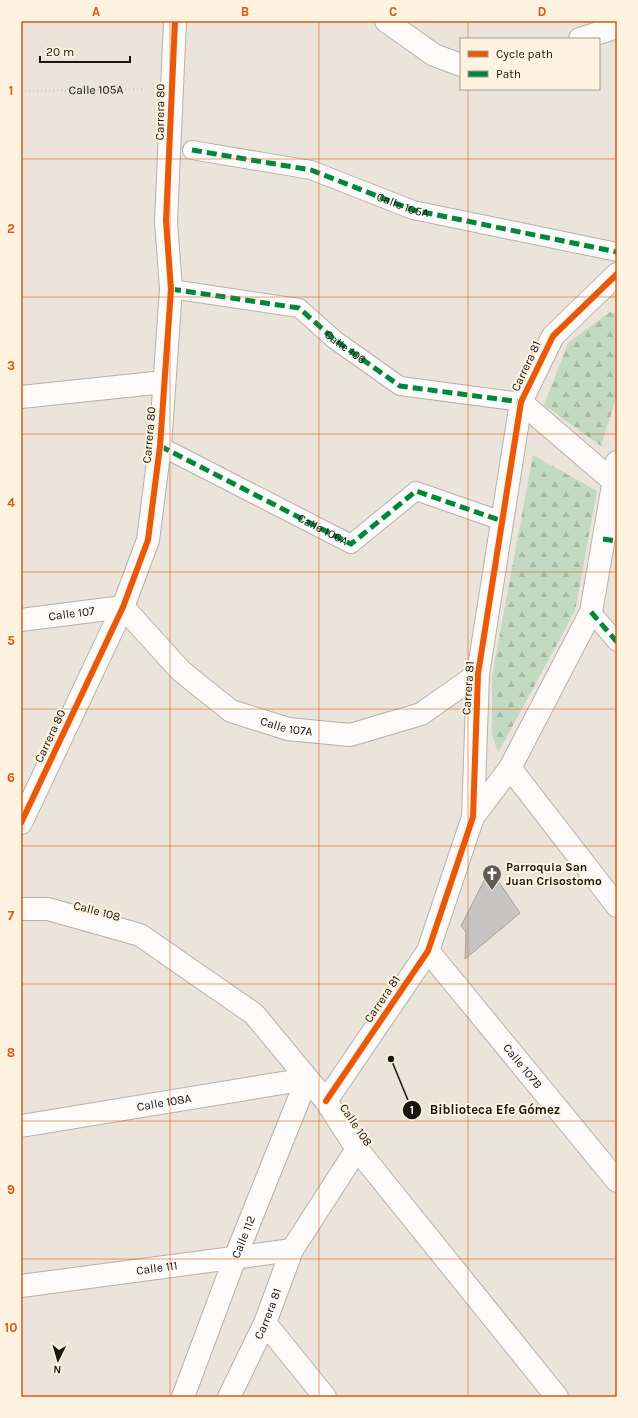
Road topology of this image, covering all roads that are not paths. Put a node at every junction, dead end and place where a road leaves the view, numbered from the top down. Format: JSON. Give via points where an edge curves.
{"nodes":[{"id":1,"x":175,"y":21,"type":"edge"},
{"id":2,"x":386,"y":21,"type":"edge"},
{"id":3,"x":617,"y":27,"type":"edge"},
{"id":4,"x":583,"y":38,"type":"edge"},
{"id":5,"x":460,"y":65,"type":"edge"},
{"id":6,"x":192,"y":150,"type":"dead end"},
{"id":7,"x":617,"y":252,"type":"edge"},
{"id":8,"x":617,"y":274,"type":"edge"},
{"id":9,"x":171,"y":289,"type":"junction"},
{"id":10,"x":164,"y":382,"type":"junction"},
{"id":11,"x":21,"y":397,"type":"edge"},
{"id":12,"x":522,"y":402,"type":"junction"},
{"id":13,"x":160,"y":446,"type":"junction"},
{"id":14,"x":615,"y":471,"type":"edge"},
{"id":15,"x":502,"y":521,"type":"junction"},
{"id":16,"x":610,"y":540,"type":"edge"},
{"id":17,"x":123,"y":607,"type":"junction"},
{"id":18,"x":591,"y":612,"type":"junction"},
{"id":19,"x":21,"y":620,"type":"edge"},
{"id":20,"x":617,"y":642,"type":"edge"},
{"id":21,"x":478,"y":674,"type":"junction"},
{"id":22,"x":510,"y":768,"type":"junction"},
{"id":23,"x":473,"y":817,"type":"junction"},
{"id":24,"x":21,"y":823,"type":"edge"},
{"id":25,"x":617,"y":906,"type":"edge"},
{"id":26,"x":21,"y":909,"type":"edge"},
{"id":27,"x":428,"y":951,"type":"junction"},
{"id":28,"x":308,"y":1079,"type":"junction"},
{"id":29,"x":326,"y":1101,"type":"junction"},
{"id":30,"x":21,"y":1126,"type":"edge"},
{"id":31,"x":357,"y":1149,"type":"junction"},
{"id":32,"x":617,"y":1181,"type":"edge"},
{"id":33,"x":292,"y":1250,"type":"junction"},
{"id":34,"x":235,"y":1258,"type":"junction"},
{"id":35,"x":21,"y":1286,"type":"edge"},
{"id":36,"x":265,"y":1323,"type":"junction"},
{"id":37,"x":183,"y":1397,"type":"edge"},
{"id":38,"x":229,"y":1397,"type":"edge"},
{"id":39,"x":325,"y":1397,"type":"edge"},
{"id":40,"x":557,"y":1397,"type":"edge"}],
"edges":[{"from":1,"to":9,"type":"street","name":"Carrera 80","via":[[166,220]]},
{"from":2,"to":5,"type":"street","via":[[434,55]]},
{"from":3,"to":4,"type":"street"},
{"from":6,"to":7,"type":"street","name":"Calle 105A","via":[[311,170],[413,210]]},
{"from":8,"to":12,"type":"street","name":"Carrera 81","via":[[553,336]]},
{"from":9,"to":10,"type":"street","name":"Carrera 80"},
{"from":9,"to":12,"type":"street","name":"Calle 106","via":[[299,308],[335,340],[400,386]]},
{"from":10,"to":11,"type":"street"},
{"from":10,"to":13,"type":"street","name":"Carrera 80"},
{"from":12,"to":14,"type":"street","name":"Carrera 81"},
{"from":12,"to":15,"type":"street","name":"Carrera 81"},
{"from":13,"to":15,"type":"street","name":"Calle 106A","via":[[351,544],[416,491]]},
{"from":13,"to":17,"type":"street","name":"Carrera 80","via":[[148,540]]},
{"from":14,"to":16,"type":"street","name":"Carrera 81"},
{"from":15,"to":21,"type":"street","name":"Carrera 81"},
{"from":16,"to":18,"type":"street","name":"Carrera 81"},
{"from":17,"to":19,"type":"street","name":"Calle 107"},
{"from":17,"to":21,"type":"street","name":"Calle 107A","via":[[182,671],[231,711],[288,729],[350,735],[421,714]]},
{"from":17,"to":24,"type":"street","name":"Carrera 80"},
{"from":18,"to":20,"type":"street"},
{"from":18,"to":22,"type":"street","name":"Carrera 81"},
{"from":21,"to":23,"type":"street","name":"Carrera 81"},
{"from":22,"to":23,"type":"street","name":"Carrera 81"},
{"from":22,"to":25,"type":"street"},
{"from":23,"to":27,"type":"street","name":"Carrera 81"},
{"from":26,"to":28,"type":"street","name":"Calle 108","via":[[48,909],[140,935],[254,1014]]},
{"from":27,"to":29,"type":"street","name":"Carrera 81"},
{"from":27,"to":32,"type":"street","name":"Calle 107B"},
{"from":28,"to":29,"type":"street","name":"Calle 108"},
{"from":28,"to":30,"type":"street","name":"Calle 108A"},
{"from":28,"to":34,"type":"street","name":"Calle 112"},
{"from":29,"to":31,"type":"street","name":"Calle 108"},
{"from":31,"to":33,"type":"street","name":"Carrera 81"},
{"from":31,"to":40,"type":"street","name":"Calle 108"},
{"from":33,"to":34,"type":"street","name":"Calle 111"},
{"from":33,"to":36,"type":"street","name":"Carrera 81"},
{"from":34,"to":35,"type":"street","name":"Calle 111"},
{"from":34,"to":37,"type":"street","name":"Calle 112"},
{"from":36,"to":38,"type":"street","name":"Carrera 81"},
{"from":36,"to":39,"type":"street"}]}
